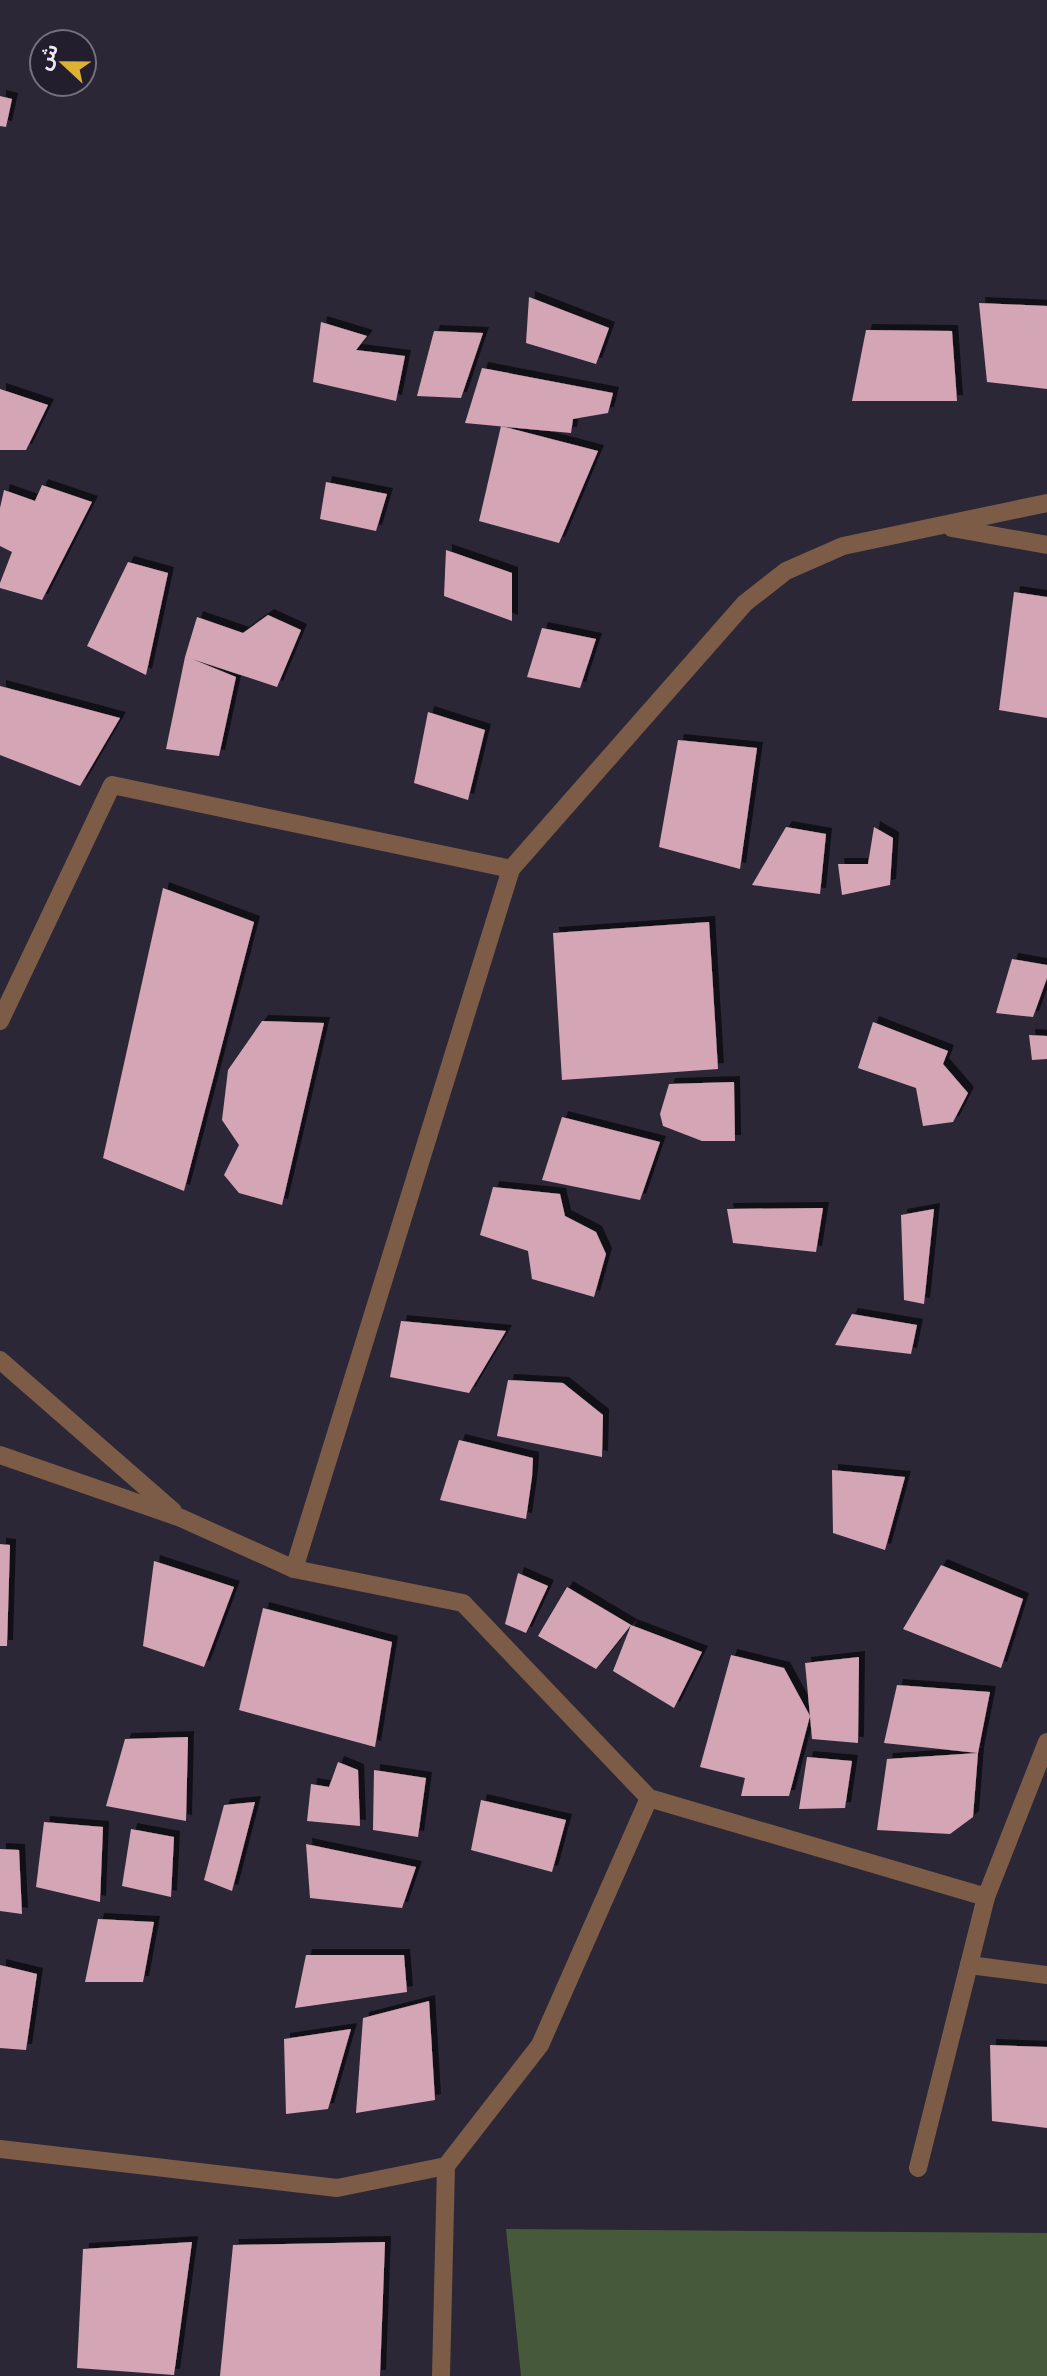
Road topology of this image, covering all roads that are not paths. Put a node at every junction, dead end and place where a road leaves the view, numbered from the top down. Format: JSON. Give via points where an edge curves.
{"nodes":[{"id":1,"x":1047,"y":503,"type":"edge"},
{"id":2,"x":942,"y":526,"type":"junction"},
{"id":3,"x":1047,"y":545,"type":"edge"},
{"id":4,"x":510,"y":869,"type":"junction"},
{"id":5,"x":0,"y":1021,"type":"edge"},
{"id":6,"x":0,"y":1360,"type":"edge"},
{"id":7,"x":0,"y":1455,"type":"edge"},
{"id":8,"x":181,"y":1518,"type":"junction"},
{"id":9,"x":294,"y":1569,"type":"junction"},
{"id":10,"x":1047,"y":1742,"type":"edge"},
{"id":11,"x":649,"y":1798,"type":"junction"},
{"id":12,"x":986,"y":1897,"type":"junction"},
{"id":13,"x":969,"y":1965,"type":"junction"},
{"id":14,"x":1047,"y":1975,"type":"edge"},
{"id":15,"x":0,"y":2149,"type":"edge"},
{"id":16,"x":446,"y":2166,"type":"junction"},
{"id":17,"x":918,"y":2168,"type":"dead end"},
{"id":18,"x":441,"y":2376,"type":"edge"}],
"edges":[{"from":1,"to":2,"type":"street"},
{"from":2,"to":3,"type":"street"},
{"from":2,"to":4,"type":"street","via":[[843,546],[786,571],[745,603]]},
{"from":4,"to":5,"type":"street","via":[[112,785]]},
{"from":4,"to":9,"type":"street"},
{"from":6,"to":8,"type":"street"},
{"from":7,"to":8,"type":"street"},
{"from":8,"to":9,"type":"street"},
{"from":9,"to":11,"type":"street","via":[[463,1602]]},
{"from":10,"to":12,"type":"street"},
{"from":11,"to":12,"type":"street"},
{"from":11,"to":16,"type":"street","via":[[540,2045]]},
{"from":12,"to":13,"type":"street"},
{"from":13,"to":14,"type":"street"},
{"from":13,"to":17,"type":"street"},
{"from":15,"to":16,"type":"street","via":[[337,2188]]},
{"from":16,"to":18,"type":"street"}]}
